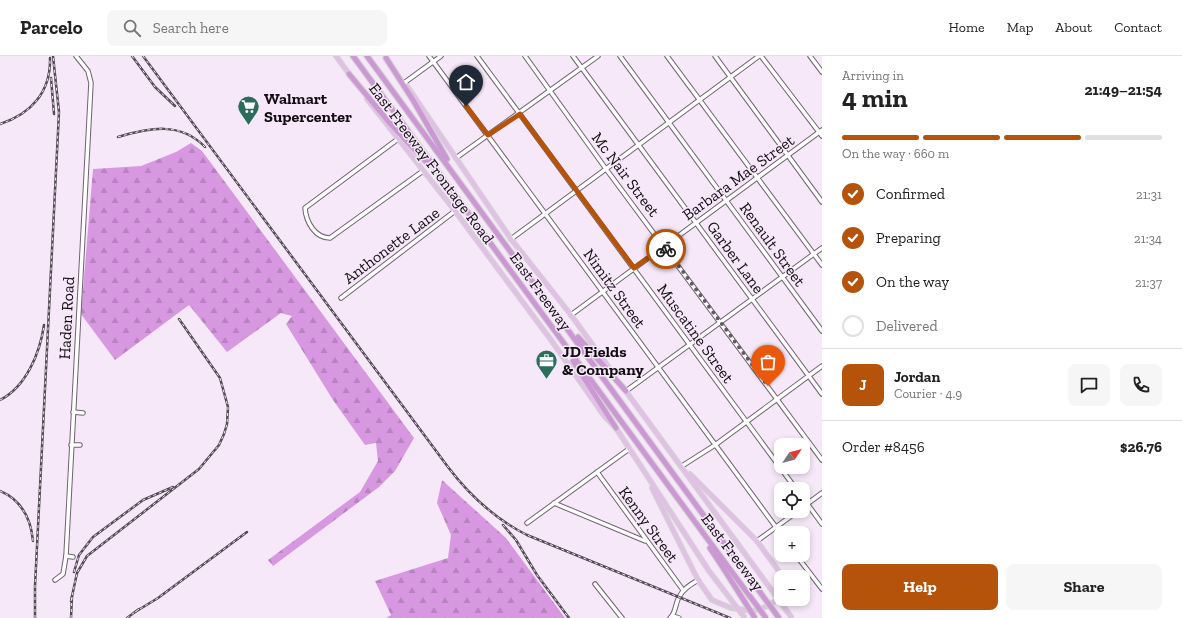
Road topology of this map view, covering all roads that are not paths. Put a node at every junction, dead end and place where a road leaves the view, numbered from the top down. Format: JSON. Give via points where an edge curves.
{"nodes":[{"id":1,"x":76,"y":56,"type":"edge"},
{"id":2,"x":336,"y":56,"type":"edge"},
{"id":3,"x":353,"y":56,"type":"edge"},
{"id":4,"x":367,"y":56,"type":"edge"},
{"id":5,"x":429,"y":56,"type":"edge"},
{"id":6,"x":441,"y":56,"type":"edge"},
{"id":7,"x":477,"y":56,"type":"edge"},
{"id":8,"x":525,"y":56,"type":"edge"},
{"id":9,"x":573,"y":56,"type":"edge"},
{"id":10,"x":598,"y":56,"type":"edge"},
{"id":11,"x":620,"y":56,"type":"edge"},
{"id":12,"x":667,"y":56,"type":"edge"},
{"id":13,"x":715,"y":56,"type":"edge"},
{"id":14,"x":760,"y":56,"type":"edge"},
{"id":15,"x":810,"y":56,"type":"edge"},
{"id":16,"x":385,"y":57,"type":"edge"},
{"id":17,"x":433,"y":62,"type":"junction"},
{"id":18,"x":582,"y":68,"type":"junction"},
{"id":19,"x":822,"y":72,"type":"edge"},
{"id":20,"x":349,"y":74,"type":"junction"},
{"id":21,"x":729,"y":78,"type":"junction"},
{"id":22,"x":404,"y":82,"type":"junction"},
{"id":23,"x":550,"y":91,"type":"junction"},
{"id":24,"x":699,"y":100,"type":"junction"},
{"id":25,"x":520,"y":114,"type":"junction"},
{"id":26,"x":668,"y":123,"type":"junction"},
{"id":27,"x":820,"y":131,"type":"edge"},
{"id":28,"x":488,"y":135,"type":"junction"},
{"id":29,"x":822,"y":136,"type":"edge"},
{"id":30,"x":398,"y":139,"type":"junction"},
{"id":31,"x":637,"y":145,"type":"junction"},
{"id":32,"x":788,"y":155,"type":"junction"},
{"id":33,"x":456,"y":158,"type":"junction"},
{"id":34,"x":606,"y":169,"type":"junction"},
{"id":35,"x":423,"y":171,"type":"junction"},
{"id":36,"x":757,"y":178,"type":"junction"},
{"id":37,"x":446,"y":183,"type":"junction"},
{"id":38,"x":462,"y":184,"type":"junction"},
{"id":39,"x":575,"y":191,"type":"junction"},
{"id":40,"x":726,"y":200,"type":"junction"},
{"id":41,"x":822,"y":202,"type":"edge"},
{"id":42,"x":455,"y":211,"type":"junction"},
{"id":43,"x":544,"y":214,"type":"junction"},
{"id":44,"x":696,"y":223,"type":"junction"},
{"id":45,"x":511,"y":239,"type":"junction"},
{"id":46,"x":664,"y":246,"type":"junction"},
{"id":47,"x":822,"y":248,"type":"edge"},
{"id":48,"x":814,"y":254,"type":"junction"},
{"id":49,"x":822,"y":265,"type":"edge"},
{"id":50,"x":634,"y":268,"type":"junction"},
{"id":51,"x":782,"y":277,"type":"junction"},
{"id":52,"x":602,"y":291,"type":"junction"},
{"id":53,"x":341,"y":298,"type":"dead end"},
{"id":54,"x":752,"y":299,"type":"junction"},
{"id":55,"x":571,"y":315,"type":"junction"},
{"id":56,"x":561,"y":318,"type":"junction"},
{"id":57,"x":720,"y":322,"type":"junction"},
{"id":58,"x":552,"y":328,"type":"junction"},
{"id":59,"x":822,"y":331,"type":"edge"},
{"id":60,"x":690,"y":345,"type":"junction"},
{"id":61,"x":822,"y":366,"type":"edge"},
{"id":62,"x":658,"y":368,"type":"junction"},
{"id":63,"x":809,"y":376,"type":"junction"},
{"id":64,"x":626,"y":391,"type":"junction"},
{"id":65,"x":822,"y":394,"type":"edge"},
{"id":66,"x":777,"y":399,"type":"junction"},
{"id":67,"x":73,"y":412,"type":"junction"},
{"id":68,"x":83,"y":413,"type":"dead end"},
{"id":69,"x":747,"y":422,"type":"junction"},
{"id":70,"x":616,"y":428,"type":"junction"},
{"id":71,"x":71,"y":445,"type":"junction"},
{"id":72,"x":80,"y":445,"type":"dead end"},
{"id":73,"x":715,"y":445,"type":"junction"},
{"id":74,"x":629,"y":449,"type":"junction"},
{"id":75,"x":822,"y":460,"type":"edge"},
{"id":76,"x":682,"y":466,"type":"junction"},
{"id":77,"x":643,"y":470,"type":"junction"},
{"id":78,"x":597,"y":472,"type":"junction"},
{"id":79,"x":791,"y":482,"type":"edge"},
{"id":80,"x":822,"y":493,"type":"edge"},
{"id":81,"x":810,"y":502,"type":"edge"},
{"id":82,"x":554,"y":503,"type":"junction"},
{"id":83,"x":810,"y":507,"type":"edge"},
{"id":84,"x":788,"y":518,"type":"edge"},
{"id":85,"x":527,"y":523,"type":"dead end"},
{"id":86,"x":822,"y":524,"type":"edge"},
{"id":87,"x":775,"y":526,"type":"edge"},
{"id":88,"x":777,"y":526,"type":"edge"},
{"id":89,"x":774,"y":528,"type":"edge"},
{"id":90,"x":757,"y":541,"type":"junction"},
{"id":91,"x":646,"y":542,"type":"junction"},
{"id":92,"x":66,"y":556,"type":"junction"},
{"id":93,"x":74,"y":558,"type":"dead end"},
{"id":94,"x":722,"y":561,"type":"junction"},
{"id":95,"x":801,"y":562,"type":"edge"},
{"id":96,"x":778,"y":570,"type":"edge"},
{"id":97,"x":55,"y":580,"type":"dead end"},
{"id":98,"x":698,"y":580,"type":"junction"},
{"id":99,"x":595,"y":584,"type":"dead end"},
{"id":100,"x":822,"y":589,"type":"edge"},
{"id":101,"x":683,"y":590,"type":"junction"},
{"id":102,"x":774,"y":602,"type":"edge"},
{"id":103,"x":672,"y":617,"type":"edge"},
{"id":104,"x":622,"y":618,"type":"edge"},
{"id":105,"x":679,"y":618,"type":"edge"},
{"id":106,"x":745,"y":618,"type":"edge"},
{"id":107,"x":755,"y":618,"type":"edge"},
{"id":108,"x":766,"y":618,"type":"edge"},
{"id":109,"x":779,"y":618,"type":"edge"},
{"id":110,"x":792,"y":618,"type":"edge"}],
"edges":[{"from":1,"to":67,"type":"street","name":"Haden Road","via":[[88,71],[91,83]]},
{"from":2,"to":20,"type":"main road","name":"East Freeway Frontage Road"},
{"from":3,"to":37,"type":"highway","name":"East Freeway"},
{"from":4,"to":38,"type":"highway","name":"East Freeway"},
{"from":5,"to":17,"type":"street","name":"Nimitz Street"},
{"from":6,"to":17,"type":"street"},
{"from":7,"to":25,"type":"street","name":"Muscatine Street"},
{"from":8,"to":23,"type":"street","name":"Mc Nair Street"},
{"from":9,"to":18,"type":"street","name":"Garber Lane"},
{"from":10,"to":18,"type":"street"},
{"from":11,"to":26,"type":"street","name":"Renault Street"},
{"from":12,"to":24,"type":"street"},
{"from":13,"to":21,"type":"street"},
{"from":14,"to":21,"type":"street"},
{"from":14,"to":27,"type":"street"},
{"from":15,"to":19,"type":"street"},
{"from":16,"to":22,"type":"main road","name":"East Freeway Frontage Road"},
{"from":16,"to":38,"type":"highway","via":[[414,100]]},
{"from":17,"to":22,"type":"street"},
{"from":17,"to":28,"type":"street","name":"Nimitz Street"},
{"from":18,"to":23,"type":"street"},
{"from":18,"to":31,"type":"street","name":"Garber Lane"},
{"from":20,"to":30,"type":"main road","name":"East Freeway Frontage Road"},
{"from":20,"to":37,"type":"highway","via":[[388,121]]},
{"from":21,"to":24,"type":"street"},
{"from":21,"to":32,"type":"street"},
{"from":22,"to":33,"type":"main road","name":"East Freeway Frontage Road"},
{"from":23,"to":25,"type":"street"},
{"from":23,"to":34,"type":"street","name":"Mc Nair Street"},
{"from":24,"to":26,"type":"street"},
{"from":24,"to":36,"type":"street"},
{"from":25,"to":28,"type":"street"},
{"from":25,"to":39,"type":"street","name":"Muscatine Street"},
{"from":26,"to":31,"type":"street"},
{"from":26,"to":40,"type":"street","name":"Renault Street"},
{"from":27,"to":29,"type":"street"},
{"from":27,"to":32,"type":"street","name":"Barbara Mae Street"},
{"from":28,"to":33,"type":"street"},
{"from":28,"to":43,"type":"street","name":"Nimitz Street"},
{"from":30,"to":35,"type":"main road","name":"East Freeway Frontage Road"},
{"from":30,"to":35,"type":"street","via":[[305,208],[306,217],[314,230],[324,238],[330,238]]},
{"from":31,"to":34,"type":"street"},
{"from":31,"to":44,"type":"street","name":"Garber Lane"},
{"from":32,"to":36,"type":"street","name":"Barbara Mae Street"},
{"from":32,"to":41,"type":"street"},
{"from":33,"to":45,"type":"main road","name":"East Freeway Frontage Road"},
{"from":34,"to":39,"type":"street"},
{"from":34,"to":46,"type":"street","name":"Mc Nair Street"},
{"from":35,"to":42,"type":"main road","name":"East Freeway Frontage Road"},
{"from":36,"to":40,"type":"street","name":"Barbara Mae Street"},
{"from":36,"to":48,"type":"street"},
{"from":37,"to":58,"type":"highway","name":"East Freeway"},
{"from":38,"to":56,"type":"highway","name":"East Freeway"},
{"from":39,"to":43,"type":"street"},
{"from":39,"to":50,"type":"street","name":"Muscatine Street"},
{"from":40,"to":44,"type":"street","name":"Barbara Mae Street"},
{"from":40,"to":51,"type":"street","name":"Renault Street"},
{"from":42,"to":53,"type":"street","name":"Anthonette Lane"},
{"from":42,"to":70,"type":"main road","name":"East Freeway Frontage Road","via":[[605,417]]},
{"from":43,"to":45,"type":"street"},
{"from":43,"to":52,"type":"street","name":"Nimitz Street"},
{"from":44,"to":46,"type":"street","name":"Barbara Mae Street"},
{"from":44,"to":54,"type":"street","name":"Garber Lane"},
{"from":45,"to":55,"type":"main road","name":"East Freeway Frontage Road"},
{"from":46,"to":50,"type":"street","name":"Barbara Mae Street"},
{"from":46,"to":57,"type":"street","name":"Mc Nair Street"},
{"from":47,"to":48,"type":"street"},
{"from":48,"to":49,"type":"street"},
{"from":48,"to":51,"type":"street"},
{"from":50,"to":52,"type":"street","name":"Barbara Mae Street"},
{"from":50,"to":60,"type":"street","name":"Muscatine Street"},
{"from":51,"to":54,"type":"street"},
{"from":51,"to":59,"type":"street","name":"Renault Street"},
{"from":52,"to":55,"type":"street","name":"Barbara Mae Street"},
{"from":52,"to":62,"type":"street","name":"Nimitz Street"},
{"from":54,"to":57,"type":"street"},
{"from":54,"to":63,"type":"street","name":"Garber Lane"},
{"from":55,"to":64,"type":"main road","name":"East Freeway Frontage Road"},
{"from":56,"to":64,"type":"highway"},
{"from":56,"to":109,"type":"highway","name":"East Freeway","bridge":true},
{"from":57,"to":60,"type":"street"},
{"from":57,"to":66,"type":"street","name":"Mc Nair Street"},
{"from":58,"to":70,"type":"highway"},
{"from":58,"to":94,"type":"highway","name":"East Freeway"},
{"from":60,"to":62,"type":"street"},
{"from":60,"to":69,"type":"street","name":"Muscatine Street"},
{"from":61,"to":63,"type":"street"},
{"from":62,"to":64,"type":"street"},
{"from":62,"to":73,"type":"street","name":"Nimitz Street"},
{"from":63,"to":65,"type":"street","name":"Garber Lane"},
{"from":63,"to":66,"type":"street"},
{"from":64,"to":76,"type":"main road","name":"East Freeway Frontage Road"},
{"from":66,"to":69,"type":"street"},
{"from":66,"to":75,"type":"street","name":"Mc Nair Street"},
{"from":67,"to":68,"type":"street"},
{"from":67,"to":71,"type":"street","name":"Haden Road"},
{"from":69,"to":73,"type":"street"},
{"from":69,"to":79,"type":"street","name":"Muscatine Street"},
{"from":70,"to":74,"type":"main road","name":"East Freeway Frontage Road"},
{"from":71,"to":72,"type":"street"},
{"from":71,"to":92,"type":"street","name":"Haden Road"},
{"from":73,"to":76,"type":"street"},
{"from":73,"to":87,"type":"street","name":"Nimitz Street"},
{"from":74,"to":77,"type":"main road","name":"East Freeway Frontage Road"},
{"from":74,"to":78,"type":"street"},
{"from":76,"to":90,"type":"main road"},
{"from":76,"to":110,"type":"main road","name":"East Freeway Frontage Road","bridge":true},
{"from":77,"to":98,"type":"main road"},
{"from":77,"to":106,"type":"main road","name":"East Freeway Frontage Road","bridge":true,"via":[[709,571]]},
{"from":78,"to":82,"type":"street"},
{"from":78,"to":91,"type":"street","name":"Kenny Street"},
{"from":80,"to":81,"type":"street"},
{"from":82,"to":85,"type":"street"},
{"from":82,"to":91,"type":"street"},
{"from":83,"to":86,"type":"street"},
{"from":84,"to":88,"type":"street"},
{"from":89,"to":90,"type":"street"},
{"from":90,"to":96,"type":"main road"},
{"from":91,"to":101,"type":"street","name":"Kenny Street"},
{"from":92,"to":93,"type":"street"},
{"from":92,"to":97,"type":"street","name":"Haden Road","via":[[63,574]]},
{"from":94,"to":107,"type":"highway","bridge":true},
{"from":94,"to":108,"type":"highway","name":"East Freeway","bridge":true},
{"from":95,"to":100,"type":"street"},
{"from":98,"to":101,"type":"street"},
{"from":98,"to":102,"type":"main road","via":[[707,596],[731,608],[753,611]]},
{"from":99,"to":104,"type":"street"},
{"from":101,"to":103,"type":"street"},
{"from":103,"to":105,"type":"street"}]}
